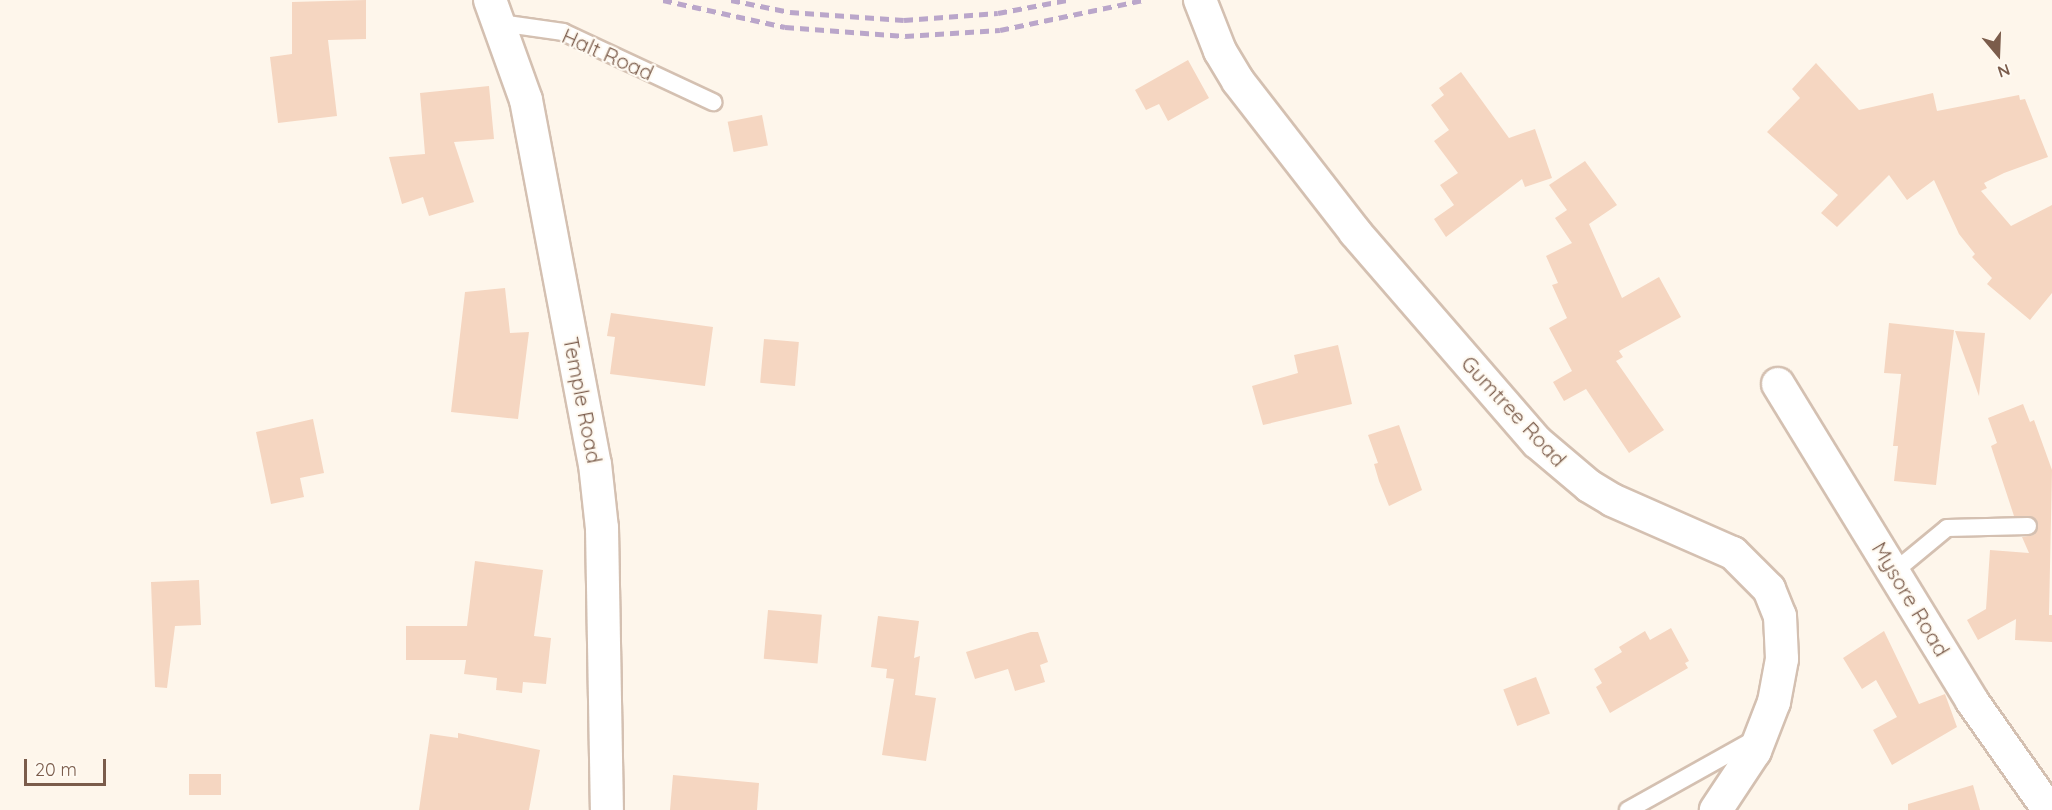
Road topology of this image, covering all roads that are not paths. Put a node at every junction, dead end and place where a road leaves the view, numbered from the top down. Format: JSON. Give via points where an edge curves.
{"nodes":[{"id":1,"x":1200,"y":0,"type":"edge"},
{"id":2,"x":495,"y":12,"type":"edge"},
{"id":3,"x":713,"y":102,"type":"dead end"},
{"id":4,"x":1779,"y":384,"type":"dead end"},
{"id":5,"x":2028,"y":526,"type":"dead end"},
{"id":6,"x":1895,"y":571,"type":"junction"},
{"id":7,"x":1761,"y":737,"type":"junction"},
{"id":8,"x":607,"y":810,"type":"edge"},
{"id":9,"x":1628,"y":810,"type":"edge"},
{"id":10,"x":1716,"y":810,"type":"edge"},
{"id":11,"x":2049,"y":810,"type":"edge"}],
"edges":[{"from":1,"to":7,"type":"street","name":"Gumtree Road","via":[[1220,51],[1238,81],[1355,232],[1538,442],[1604,495],[1733,553],[1769,589],[1779,616],[1782,659],[1774,702]]},
{"from":2,"to":3,"type":"lane","name":"Halt Road","via":[[563,32]]},
{"from":2,"to":8,"type":"street","name":"Temple Road","via":[[526,100],[595,464],[602,528]]},
{"from":4,"to":6,"type":"street","name":"Mysore Road"},
{"from":5,"to":6,"type":"lane","via":[[1947,528]]},
{"from":6,"to":11,"type":"street","name":"Mysore Road","via":[[1972,700]]},
{"from":7,"to":9,"type":"lane"},
{"from":7,"to":10,"type":"street","name":"Gumtree Road"}]}
